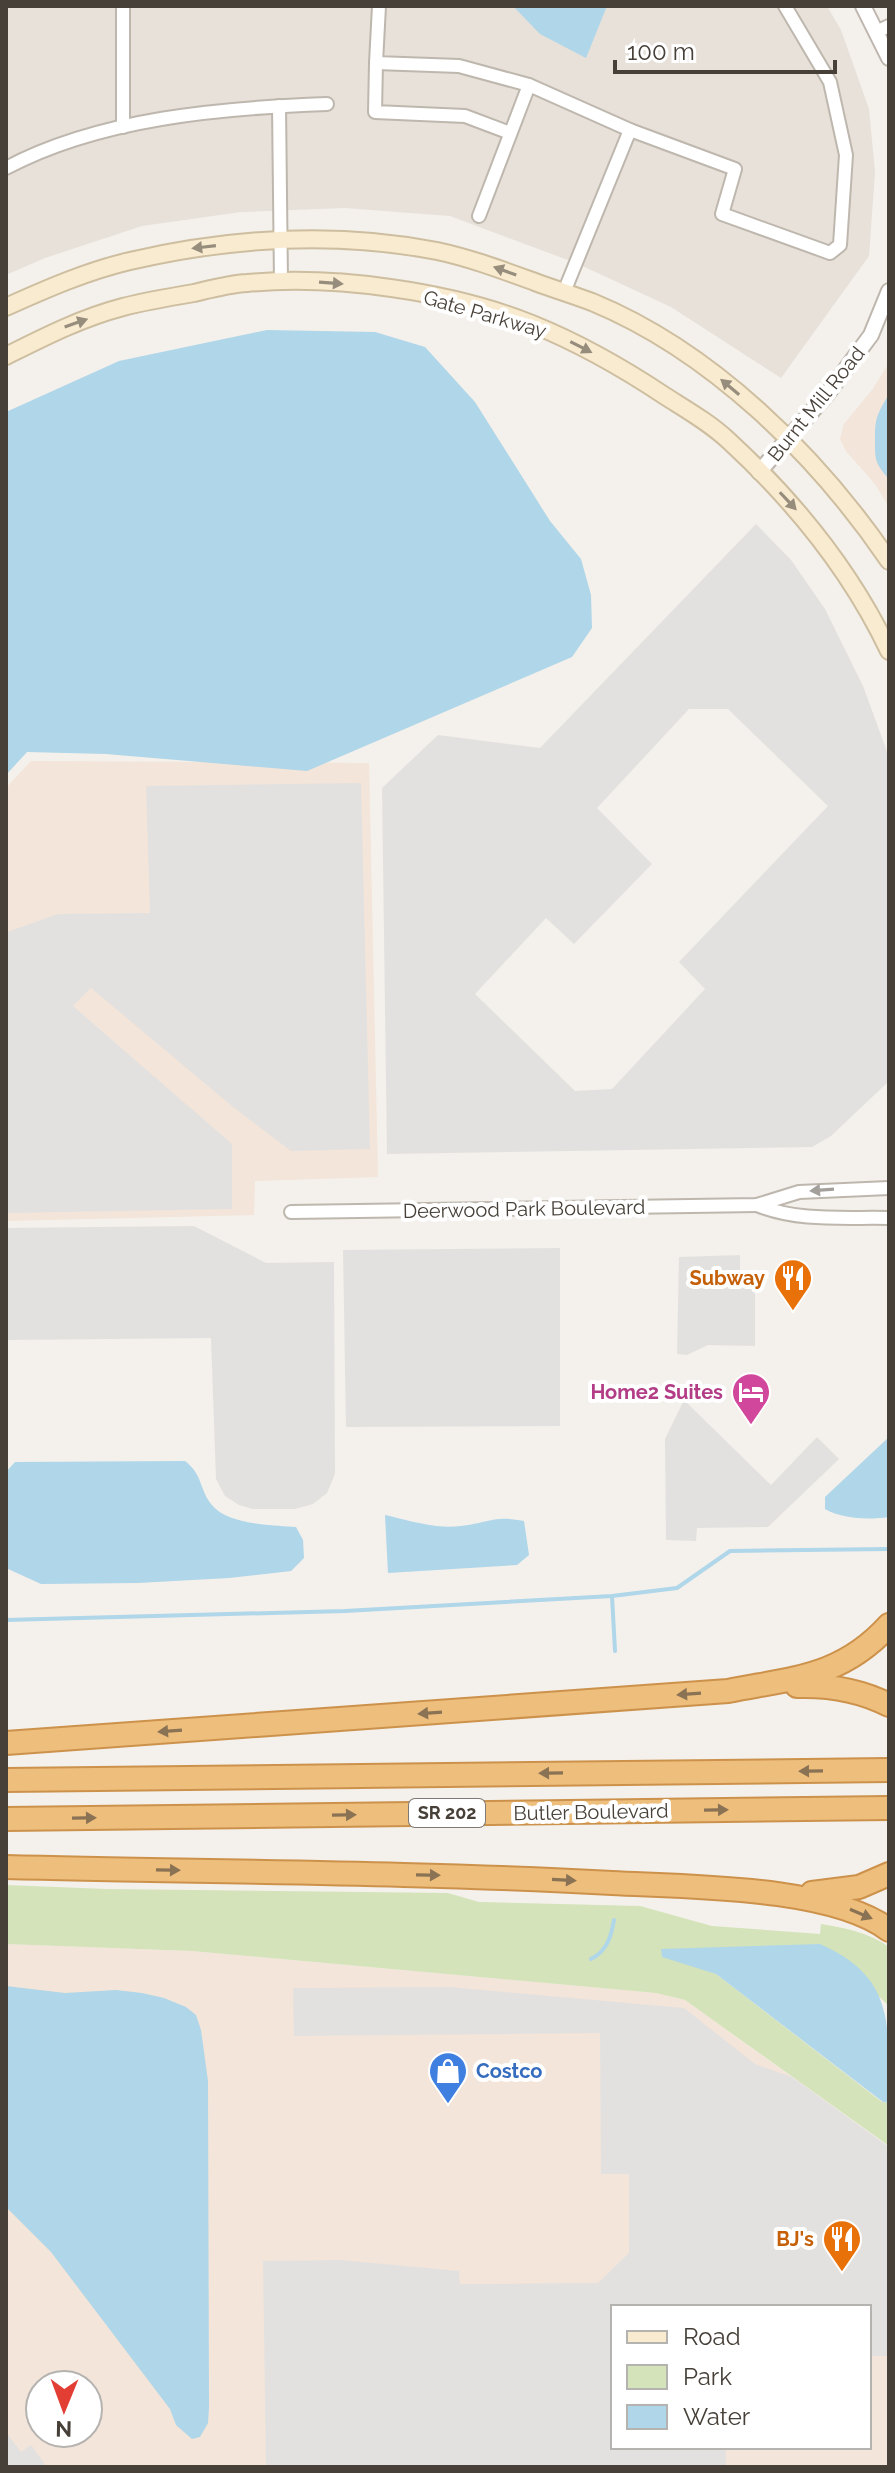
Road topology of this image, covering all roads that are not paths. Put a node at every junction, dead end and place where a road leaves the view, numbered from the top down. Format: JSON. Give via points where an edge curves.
{"nodes":[{"id":1,"x":123,"y":6,"type":"edge"},
{"id":2,"x":379,"y":6,"type":"edge"},
{"id":3,"x":785,"y":6,"type":"edge"},
{"id":4,"x":863,"y":6,"type":"edge"},
{"id":5,"x":883,"y":29,"type":"edge"},
{"id":6,"x":889,"y":58,"type":"edge"},
{"id":7,"x":376,"y":63,"type":"junction"},
{"id":8,"x":529,"y":85,"type":"junction"},
{"id":9,"x":327,"y":104,"type":"dead end"},
{"id":10,"x":279,"y":106,"type":"junction"},
{"id":11,"x":123,"y":127,"type":"junction"},
{"id":12,"x":630,"y":130,"type":"junction"},
{"id":13,"x":510,"y":133,"type":"junction"},
{"id":14,"x":6,"y":168,"type":"edge"},
{"id":15,"x":479,"y":216,"type":"dead end"},
{"id":16,"x":281,"y":240,"type":"junction"},
{"id":17,"x":281,"y":282,"type":"junction"},
{"id":18,"x":889,"y":291,"type":"edge"},
{"id":19,"x":564,"y":292,"type":"junction"},
{"id":20,"x":6,"y":307,"type":"edge"},
{"id":21,"x":6,"y":356,"type":"edge"},
{"id":22,"x":789,"y":437,"type":"junction"},
{"id":23,"x":759,"y":472,"type":"junction"},
{"id":24,"x":889,"y":561,"type":"edge"},
{"id":25,"x":889,"y":651,"type":"edge"},
{"id":26,"x":889,"y":1188,"type":"edge"},
{"id":27,"x":757,"y":1205,"type":"junction"},
{"id":28,"x":291,"y":1212,"type":"dead end"},
{"id":29,"x":889,"y":1218,"type":"edge"},
{"id":30,"x":889,"y":1625,"type":"edge"},
{"id":31,"x":728,"y":1691,"type":"junction"},
{"id":32,"x":889,"y":1705,"type":"edge"},
{"id":33,"x":6,"y":1743,"type":"edge"},
{"id":34,"x":889,"y":1770,"type":"edge"},
{"id":35,"x":6,"y":1780,"type":"edge"},
{"id":36,"x":889,"y":1808,"type":"edge"},
{"id":37,"x":6,"y":1819,"type":"edge"},
{"id":38,"x":6,"y":1867,"type":"edge"},
{"id":39,"x":889,"y":1874,"type":"edge"},
{"id":40,"x":775,"y":1895,"type":"junction"},
{"id":41,"x":889,"y":1930,"type":"edge"}],
"edges":[{"from":1,"to":11,"type":"street"},
{"from":2,"to":7,"type":"street"},
{"from":3,"to":12,"type":"street","via":[[830,82],[846,155],[840,245],[830,253],[722,214],[735,169]]},
{"from":4,"to":5,"type":"street"},
{"from":5,"to":6,"type":"street"},
{"from":7,"to":8,"type":"street","via":[[459,66]]},
{"from":7,"to":13,"type":"street","via":[[375,112],[465,116]]},
{"from":8,"to":12,"type":"street"},
{"from":8,"to":13,"type":"street"},
{"from":9,"to":10,"type":"street"},
{"from":10,"to":11,"type":"street"},
{"from":10,"to":16,"type":"street"},
{"from":11,"to":14,"type":"street"},
{"from":12,"to":19,"type":"street"},
{"from":13,"to":15,"type":"street"},
{"from":16,"to":17,"type":"street"},
{"from":19,"to":16,"type":"main road","one_way":true,"via":[[435,251],[329,239]]},
{"from":16,"to":20,"type":"main road","one_way":true,"via":[[196,247],[128,261]]},
{"from":21,"to":17,"type":"main road","name":"Gate Parkway","one_way":true,"via":[[121,307],[245,283]]},
{"from":17,"to":23,"type":"main road","name":"Gate Parkway","one_way":true,"via":[[406,292],[530,323],[638,378],[695,415],[728,439]]},
{"from":18,"to":22,"type":"street","name":"Burnt Mill Road","via":[[871,335]]},
{"from":22,"to":19,"type":"main road","one_way":true,"via":[[685,353]]},
{"from":22,"to":23,"type":"street","name":"Burnt Mill Road"},
{"from":22,"to":24,"type":"main road"},
{"from":23,"to":25,"type":"main road","name":"Gate Parkway","one_way":true,"via":[[823,543]]},
{"from":26,"to":27,"type":"street","name":"Deerwood Park Boulevard","one_way":true,"via":[[799,1192]]},
{"from":27,"to":28,"type":"street","name":"Deerwood Park Boulevard"},
{"from":27,"to":29,"type":"street","name":"Deerwood Park Boulevard","via":[[797,1216]]},
{"from":30,"to":31,"type":"highway","via":[[833,1668]]},
{"from":31,"to":32,"type":"highway","via":[[822,1685]]},
{"from":31,"to":33,"type":"highway","one_way":true},
{"from":34,"to":35,"type":"highway","name":"Butler Boulevard","number":"SR 202","one_way":true},
{"from":37,"to":36,"type":"highway","name":"Butler Boulevard","number":"SR 202","one_way":true},
{"from":38,"to":40,"type":"highway","one_way":true,"via":[[487,1876]]},
{"from":39,"to":40,"type":"highway","via":[[840,1891]]},
{"from":40,"to":41,"type":"highway","one_way":true,"via":[[858,1912]]}]}
